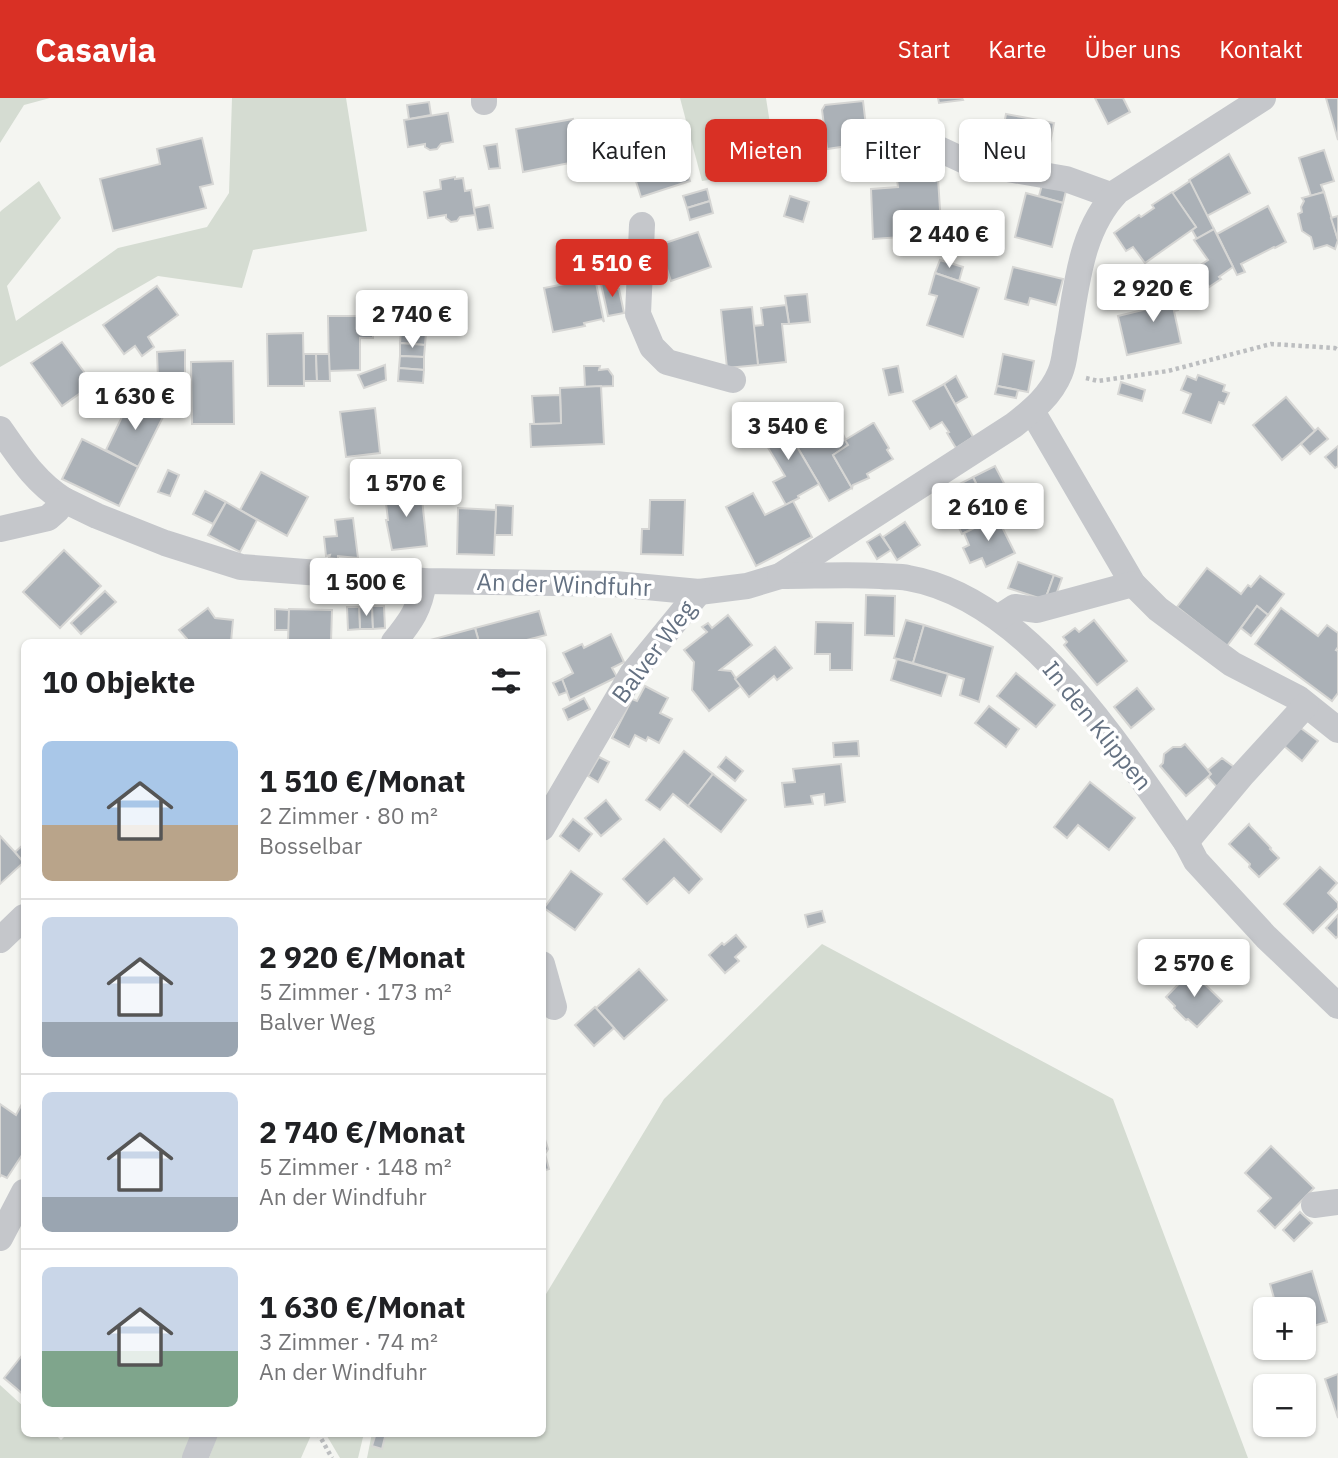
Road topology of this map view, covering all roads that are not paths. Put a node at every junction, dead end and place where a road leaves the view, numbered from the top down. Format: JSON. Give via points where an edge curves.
{"nodes":[{"id":1,"x":1263,"y":98,"type":"edge"},
{"id":2,"x":945,"y":152,"type":"edge"},
{"id":3,"x":1113,"y":196,"type":"junction"},
{"id":4,"x":642,"y":225,"type":"dead end"},
{"id":5,"x":733,"y":380,"type":"dead end"},
{"id":6,"x":1032,"y":411,"type":"junction"},
{"id":7,"x":0,"y":429,"type":"edge"},
{"id":8,"x":64,"y":500,"type":"junction"},
{"id":9,"x":0,"y":529,"type":"edge"},
{"id":10,"x":780,"y":576,"type":"junction"},
{"id":11,"x":424,"y":581,"type":"junction"},
{"id":12,"x":1133,"y":584,"type":"junction"},
{"id":13,"x":699,"y":592,"type":"junction"},
{"id":14,"x":998,"y":618,"type":"junction"},
{"id":15,"x":396,"y":639,"type":"edge"},
{"id":16,"x":1306,"y":705,"type":"junction"},
{"id":17,"x":1338,"y":730,"type":"edge"},
{"id":18,"x":546,"y":821,"type":"edge"},
{"id":19,"x":1186,"y":842,"type":"junction"},
{"id":20,"x":21,"y":921,"type":"edge"},
{"id":21,"x":0,"y":940,"type":"edge"},
{"id":22,"x":546,"y":978,"type":"edge"},
{"id":23,"x":1338,"y":1006,"type":"edge"},
{"id":24,"x":554,"y":1007,"type":"dead end"},
{"id":25,"x":21,"y":1202,"type":"edge"},
{"id":26,"x":11,"y":1234,"type":"edge"},
{"id":27,"x":203,"y":1437,"type":"edge"},
{"id":28,"x":195,"y":1458,"type":"edge"}],
"edges":[{"from":1,"to":3,"type":"street","name":"Balver Weg"},
{"from":2,"to":3,"type":"street","via":[[967,162],[1066,179]]},
{"from":3,"to":6,"type":"street","name":"Balver Weg","via":[[1084,247],[1061,372]]},
{"from":4,"to":5,"type":"street","via":[[638,314],[652,347],[667,362]]},
{"from":6,"to":10,"type":"street","name":"Balver Weg"},
{"from":6,"to":12,"type":"street"},
{"from":7,"to":8,"type":"street","name":"An der Windfuhr","via":[[47,489]]},
{"from":8,"to":9,"type":"street","via":[[48,518]]},
{"from":8,"to":11,"type":"street","name":"An der Windfuhr","via":[[165,543],[242,567]]},
{"from":10,"to":13,"type":"street","name":"Balver Weg"},
{"from":10,"to":14,"type":"street","name":"In den Klippen","via":[[907,578],[946,588]]},
{"from":11,"to":13,"type":"street","name":"An der Windfuhr","via":[[615,584]]},
{"from":11,"to":15,"type":"street","via":[[418,608]]},
{"from":12,"to":14,"type":"street","via":[[1037,610],[1015,607]]},
{"from":12,"to":16,"type":"street","via":[[1158,609],[1232,664]]},
{"from":13,"to":18,"type":"street","name":"Balver Weg","via":[[632,674]]},
{"from":14,"to":19,"type":"street","name":"In den Klippen","via":[[1063,678],[1098,719]]},
{"from":16,"to":17,"type":"street"},
{"from":16,"to":19,"type":"street"},
{"from":19,"to":23,"type":"street","name":"In den Klippen","via":[[1196,861],[1266,937]]},
{"from":20,"to":21,"type":"street"},
{"from":22,"to":24,"type":"street"},
{"from":25,"to":26,"type":"street"},
{"from":27,"to":28,"type":"street"}]}
